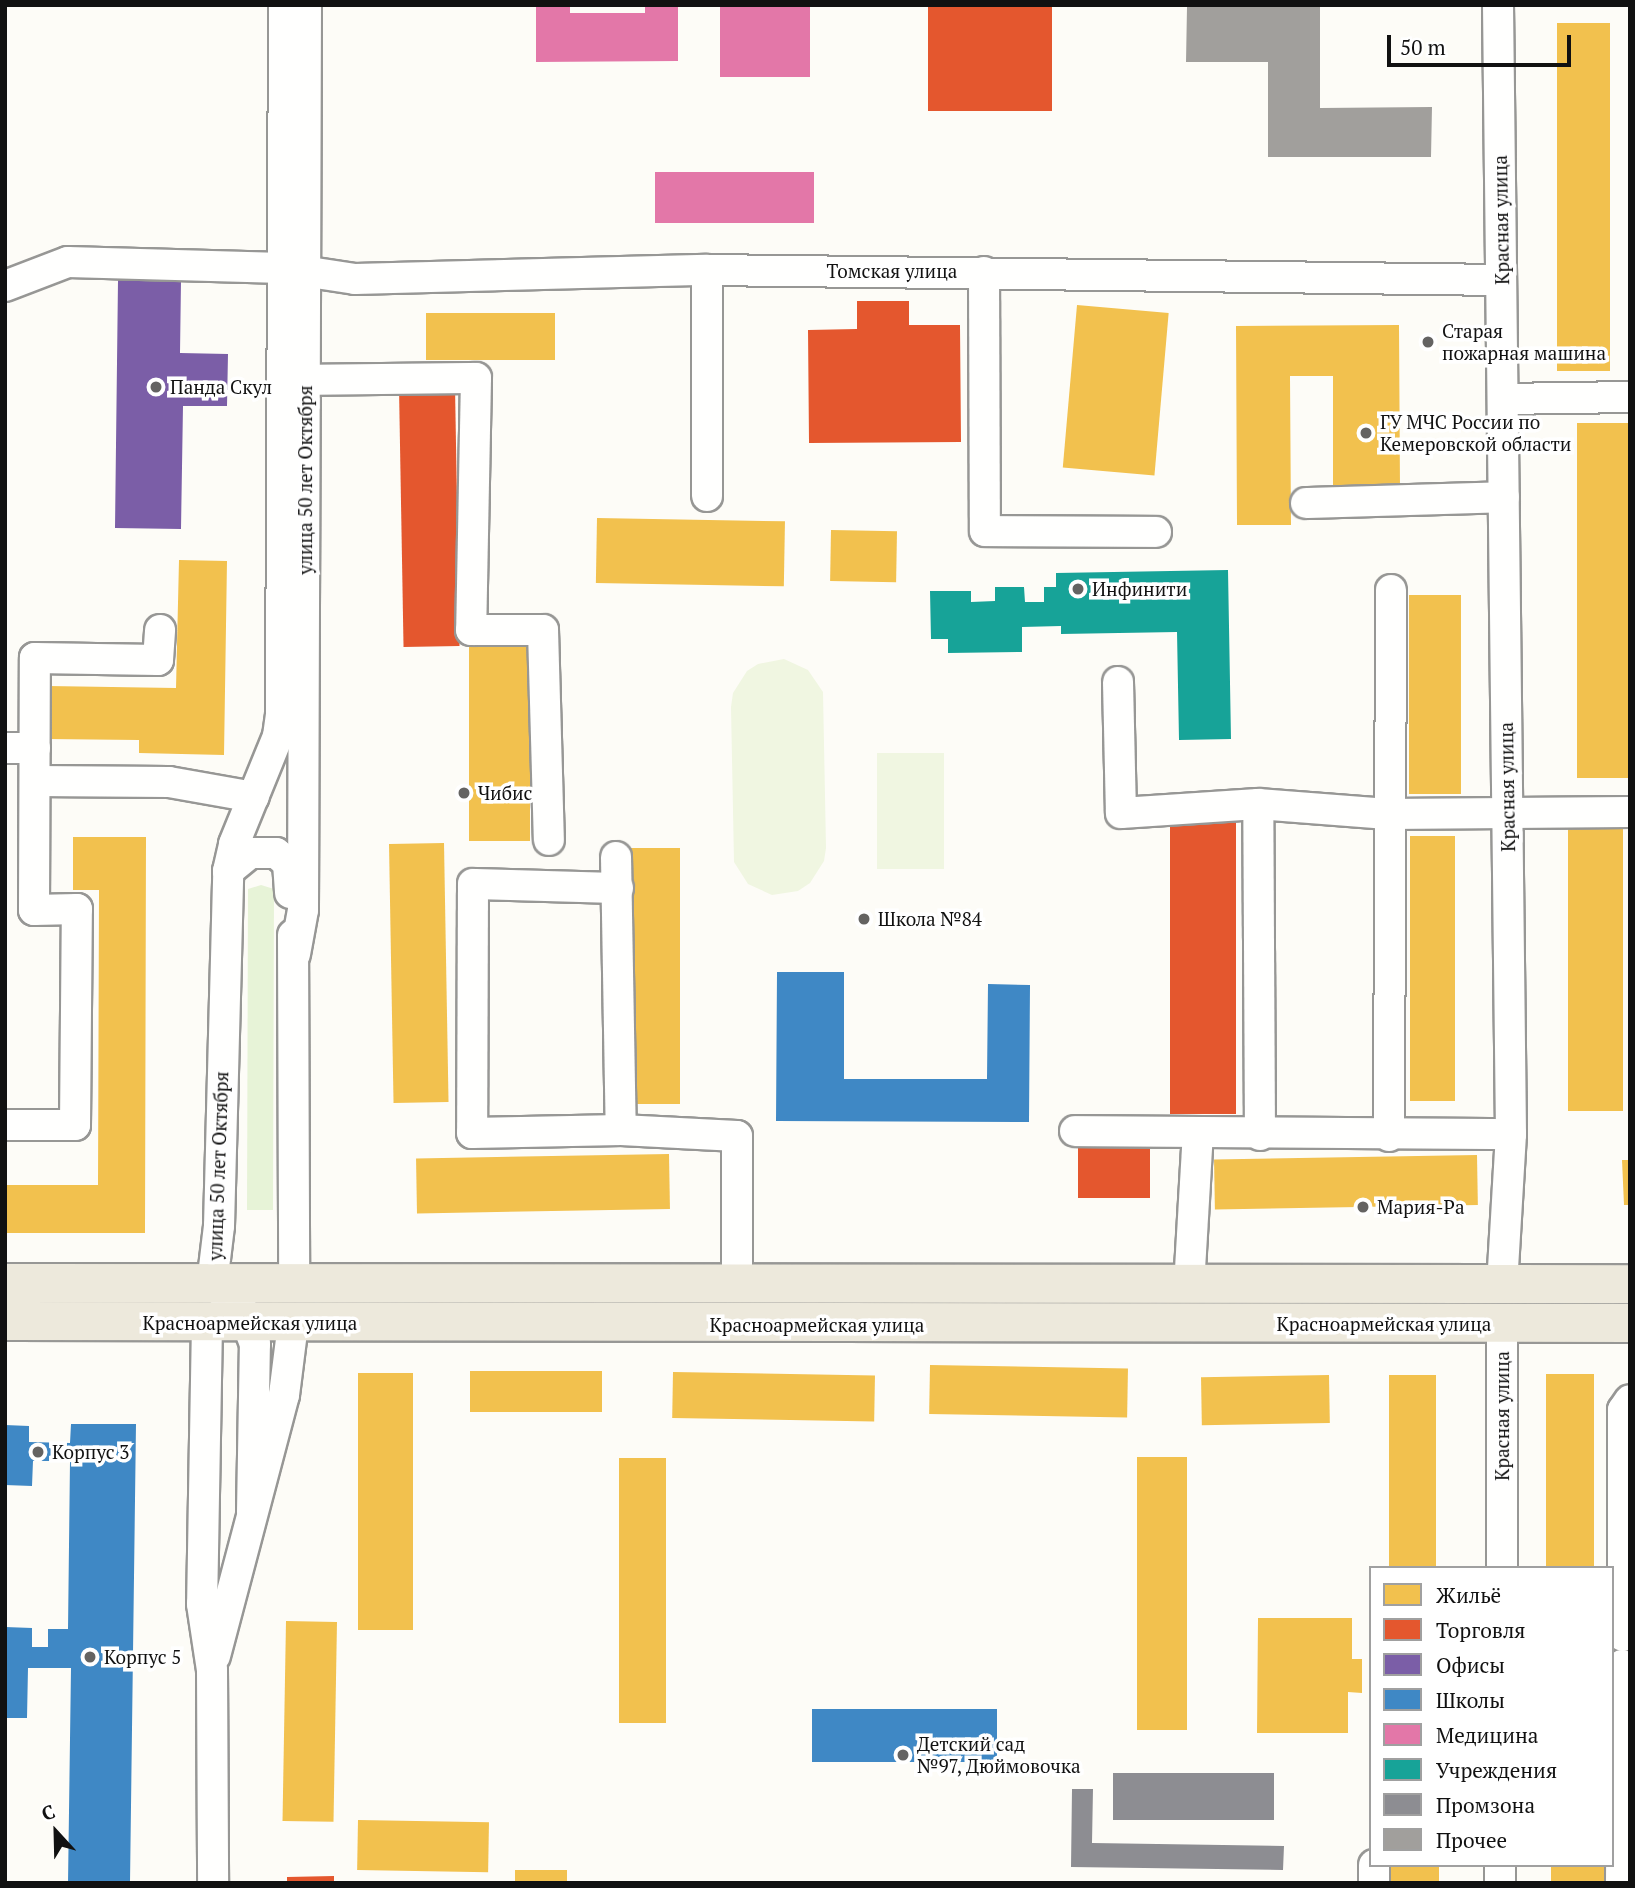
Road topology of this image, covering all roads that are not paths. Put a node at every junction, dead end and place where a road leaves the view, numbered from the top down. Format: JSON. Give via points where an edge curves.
{"nodes":[{"id":1,"x":284,"y":5,"type":"edge"},
{"id":2,"x":306,"y":5,"type":"edge"},
{"id":3,"x":1498,"y":5,"type":"edge"},
{"id":4,"x":707,"y":270,"type":"junction"},
{"id":5,"x":294,"y":271,"type":"junction"},
{"id":6,"x":984,"y":272,"type":"junction"},
{"id":7,"x":1501,"y":280,"type":"junction"},
{"id":8,"x":5,"y":286,"type":"edge"},
{"id":9,"x":294,"y":380,"type":"junction"},
{"id":10,"x":1630,"y":397,"type":"edge"},
{"id":11,"x":1503,"y":399,"type":"junction"},
{"id":12,"x":707,"y":496,"type":"dead end"},
{"id":13,"x":1504,"y":496,"type":"junction"},
{"id":14,"x":1306,"y":503,"type":"dead end"},
{"id":15,"x":1156,"y":532,"type":"dead end"},
{"id":16,"x":1391,"y":590,"type":"dead end"},
{"id":17,"x":160,"y":630,"type":"dead end"},
{"id":18,"x":1118,"y":682,"type":"dead end"},
{"id":19,"x":5,"y":748,"type":"edge"},
{"id":20,"x":35,"y":748,"type":"junction"},
{"id":21,"x":35,"y":781,"type":"junction"},
{"id":22,"x":254,"y":797,"type":"junction"},
{"id":23,"x":1258,"y":804,"type":"junction"},
{"id":24,"x":1507,"y":811,"type":"junction"},
{"id":25,"x":1630,"y":812,"type":"edge"},
{"id":26,"x":1388,"y":814,"type":"junction"},
{"id":27,"x":549,"y":839,"type":"dead end"},
{"id":28,"x":616,"y":857,"type":"dead end"},
{"id":29,"x":228,"y":871,"type":"junction"},
{"id":30,"x":618,"y":888,"type":"junction"},
{"id":31,"x":295,"y":954,"type":"junction"},
{"id":32,"x":5,"y":1125,"type":"edge"},
{"id":33,"x":621,"y":1130,"type":"junction"},
{"id":34,"x":1075,"y":1131,"type":"dead end"},
{"id":35,"x":1198,"y":1132,"type":"junction"},
{"id":36,"x":1511,"y":1134,"type":"junction"},
{"id":37,"x":1260,"y":1135,"type":"junction"},
{"id":38,"x":1389,"y":1136,"type":"junction"},
{"id":39,"x":5,"y":1283,"type":"edge"},
{"id":40,"x":212,"y":1284,"type":"junction"},
{"id":41,"x":294,"y":1284,"type":"junction"},
{"id":42,"x":1630,"y":1284,"type":"edge"},
{"id":43,"x":1502,"y":1285,"type":"junction"},
{"id":44,"x":737,"y":1287,"type":"junction"},
{"id":45,"x":1189,"y":1287,"type":"junction"},
{"id":46,"x":5,"y":1321,"type":"edge"},
{"id":47,"x":207,"y":1323,"type":"junction"},
{"id":48,"x":1630,"y":1323,"type":"edge"},
{"id":49,"x":250,"y":1324,"type":"junction"},
{"id":50,"x":293,"y":1324,"type":"junction"},
{"id":51,"x":1502,"y":1324,"type":"junction"},
{"id":52,"x":1630,"y":1400,"type":"edge"},
{"id":53,"x":252,"y":1512,"type":"junction"},
{"id":54,"x":1502,"y":1566,"type":"edge"},
{"id":55,"x":1622,"y":1650,"type":"edge"},
{"id":56,"x":212,"y":1670,"type":"junction"},
{"id":57,"x":213,"y":1883,"type":"edge"},
{"id":58,"x":1621,"y":1883,"type":"edge"}],
"edges":[{"from":1,"to":5,"type":"street","name":"улица 50 лет Октября"},
{"from":2,"to":5,"type":"street","name":"улица 50 лет Октября"},
{"from":3,"to":7,"type":"street","name":"Красная улица"},
{"from":4,"to":5,"type":"street","name":"Томская улица","via":[[355,279]]},
{"from":4,"to":6,"type":"street","name":"Томская улица"},
{"from":4,"to":12,"type":"street"},
{"from":5,"to":8,"type":"street","name":"Томская улица","via":[[68,262]]},
{"from":5,"to":9,"type":"street","name":"улица 50 лет Октября"},
{"from":6,"to":7,"type":"street","name":"Томская улица"},
{"from":6,"to":15,"type":"street","via":[[985,531]]},
{"from":7,"to":11,"type":"street","name":"Красная улица"},
{"from":9,"to":22,"type":"street","name":"улица 50 лет Октября","via":[[281,715],[278,736]]},
{"from":9,"to":27,"type":"street","via":[[476,378],[471,630],[543,630]]},
{"from":9,"to":31,"type":"street","name":"улица 50 лет Октября","via":[[303,910]]},
{"from":10,"to":11,"type":"street"},
{"from":11,"to":13,"type":"street","name":"Красная улица"},
{"from":13,"to":14,"type":"street"},
{"from":13,"to":24,"type":"street","name":"Красная улица"},
{"from":16,"to":26,"type":"street"},
{"from":17,"to":20,"type":"street","via":[[158,660],[35,658]]},
{"from":18,"to":23,"type":"street","via":[[1121,813]]},
{"from":19,"to":20,"type":"street"},
{"from":20,"to":21,"type":"street"},
{"from":21,"to":22,"type":"street","via":[[169,782]]},
{"from":21,"to":32,"type":"street","via":[[34,910],[77,909],[75,1125]]},
{"from":22,"to":29,"type":"street","name":"улица 50 лет Октября"},
{"from":23,"to":26,"type":"street"},
{"from":23,"to":37,"type":"street"},
{"from":24,"to":25,"type":"street"},
{"from":24,"to":26,"type":"street"},
{"from":24,"to":36,"type":"street","name":"Красная улица"},
{"from":26,"to":38,"type":"street"},
{"from":28,"to":30,"type":"street"},
{"from":29,"to":31,"type":"street","name":"улица 50 лет Октября","via":[[250,853],[267,850],[283,857],[290,873]]},
{"from":29,"to":40,"type":"street","name":"улица 50 лет Октября","via":[[219,1226]]},
{"from":30,"to":33,"type":"street"},
{"from":30,"to":33,"type":"street","via":[[473,884],[472,1133]]},
{"from":31,"to":41,"type":"street","name":"улица 50 лет Октября"},
{"from":33,"to":44,"type":"street","via":[[737,1136]]},
{"from":34,"to":35,"type":"street"},
{"from":35,"to":37,"type":"street"},
{"from":35,"to":45,"type":"street"},
{"from":36,"to":38,"type":"street"},
{"from":36,"to":43,"type":"street","name":"Красная улица"},
{"from":37,"to":38,"type":"street"},
{"from":39,"to":40,"type":"main road","name":"Красноармейская улица"},
{"from":40,"to":41,"type":"main road","name":"Красноармейская улица"},
{"from":40,"to":47,"type":"main road","name":"улица 50 лет Октября"},
{"from":40,"to":49,"type":"street","via":[[230,1295]]},
{"from":41,"to":44,"type":"main road","name":"Красноармейская улица"},
{"from":41,"to":50,"type":"main road","name":"улица 50 лет Октября"},
{"from":42,"to":43,"type":"main road","name":"Красноармейская улица"},
{"from":43,"to":45,"type":"main road","name":"Красноармейская улица"},
{"from":43,"to":51,"type":"main road","name":"Красная улица"},
{"from":44,"to":45,"type":"main road","name":"Красноармейская улица"},
{"from":46,"to":47,"type":"main road","name":"Красноармейская улица"},
{"from":47,"to":49,"type":"main road","name":"Красноармейская улица"},
{"from":47,"to":56,"type":"street","name":"улица 50 лет Октября","via":[[202,1604]]},
{"from":48,"to":51,"type":"main road","name":"Красноармейская улица"},
{"from":49,"to":50,"type":"main road","name":"Красноармейская улица"},
{"from":49,"to":53,"type":"street","via":[[257,1370]]},
{"from":50,"to":51,"type":"main road","name":"Красноармейская улица"},
{"from":50,"to":53,"type":"street","name":"улица 50 лет Октября","via":[[284,1395]]},
{"from":51,"to":54,"type":"street","name":"Красная улица"},
{"from":52,"to":55,"type":"street","via":[[1623,1410]]},
{"from":53,"to":56,"type":"street","name":"улица 50 лет Октября"},
{"from":55,"to":58,"type":"street"},
{"from":56,"to":57,"type":"street","name":"улица 50 лет Октября"}]}
